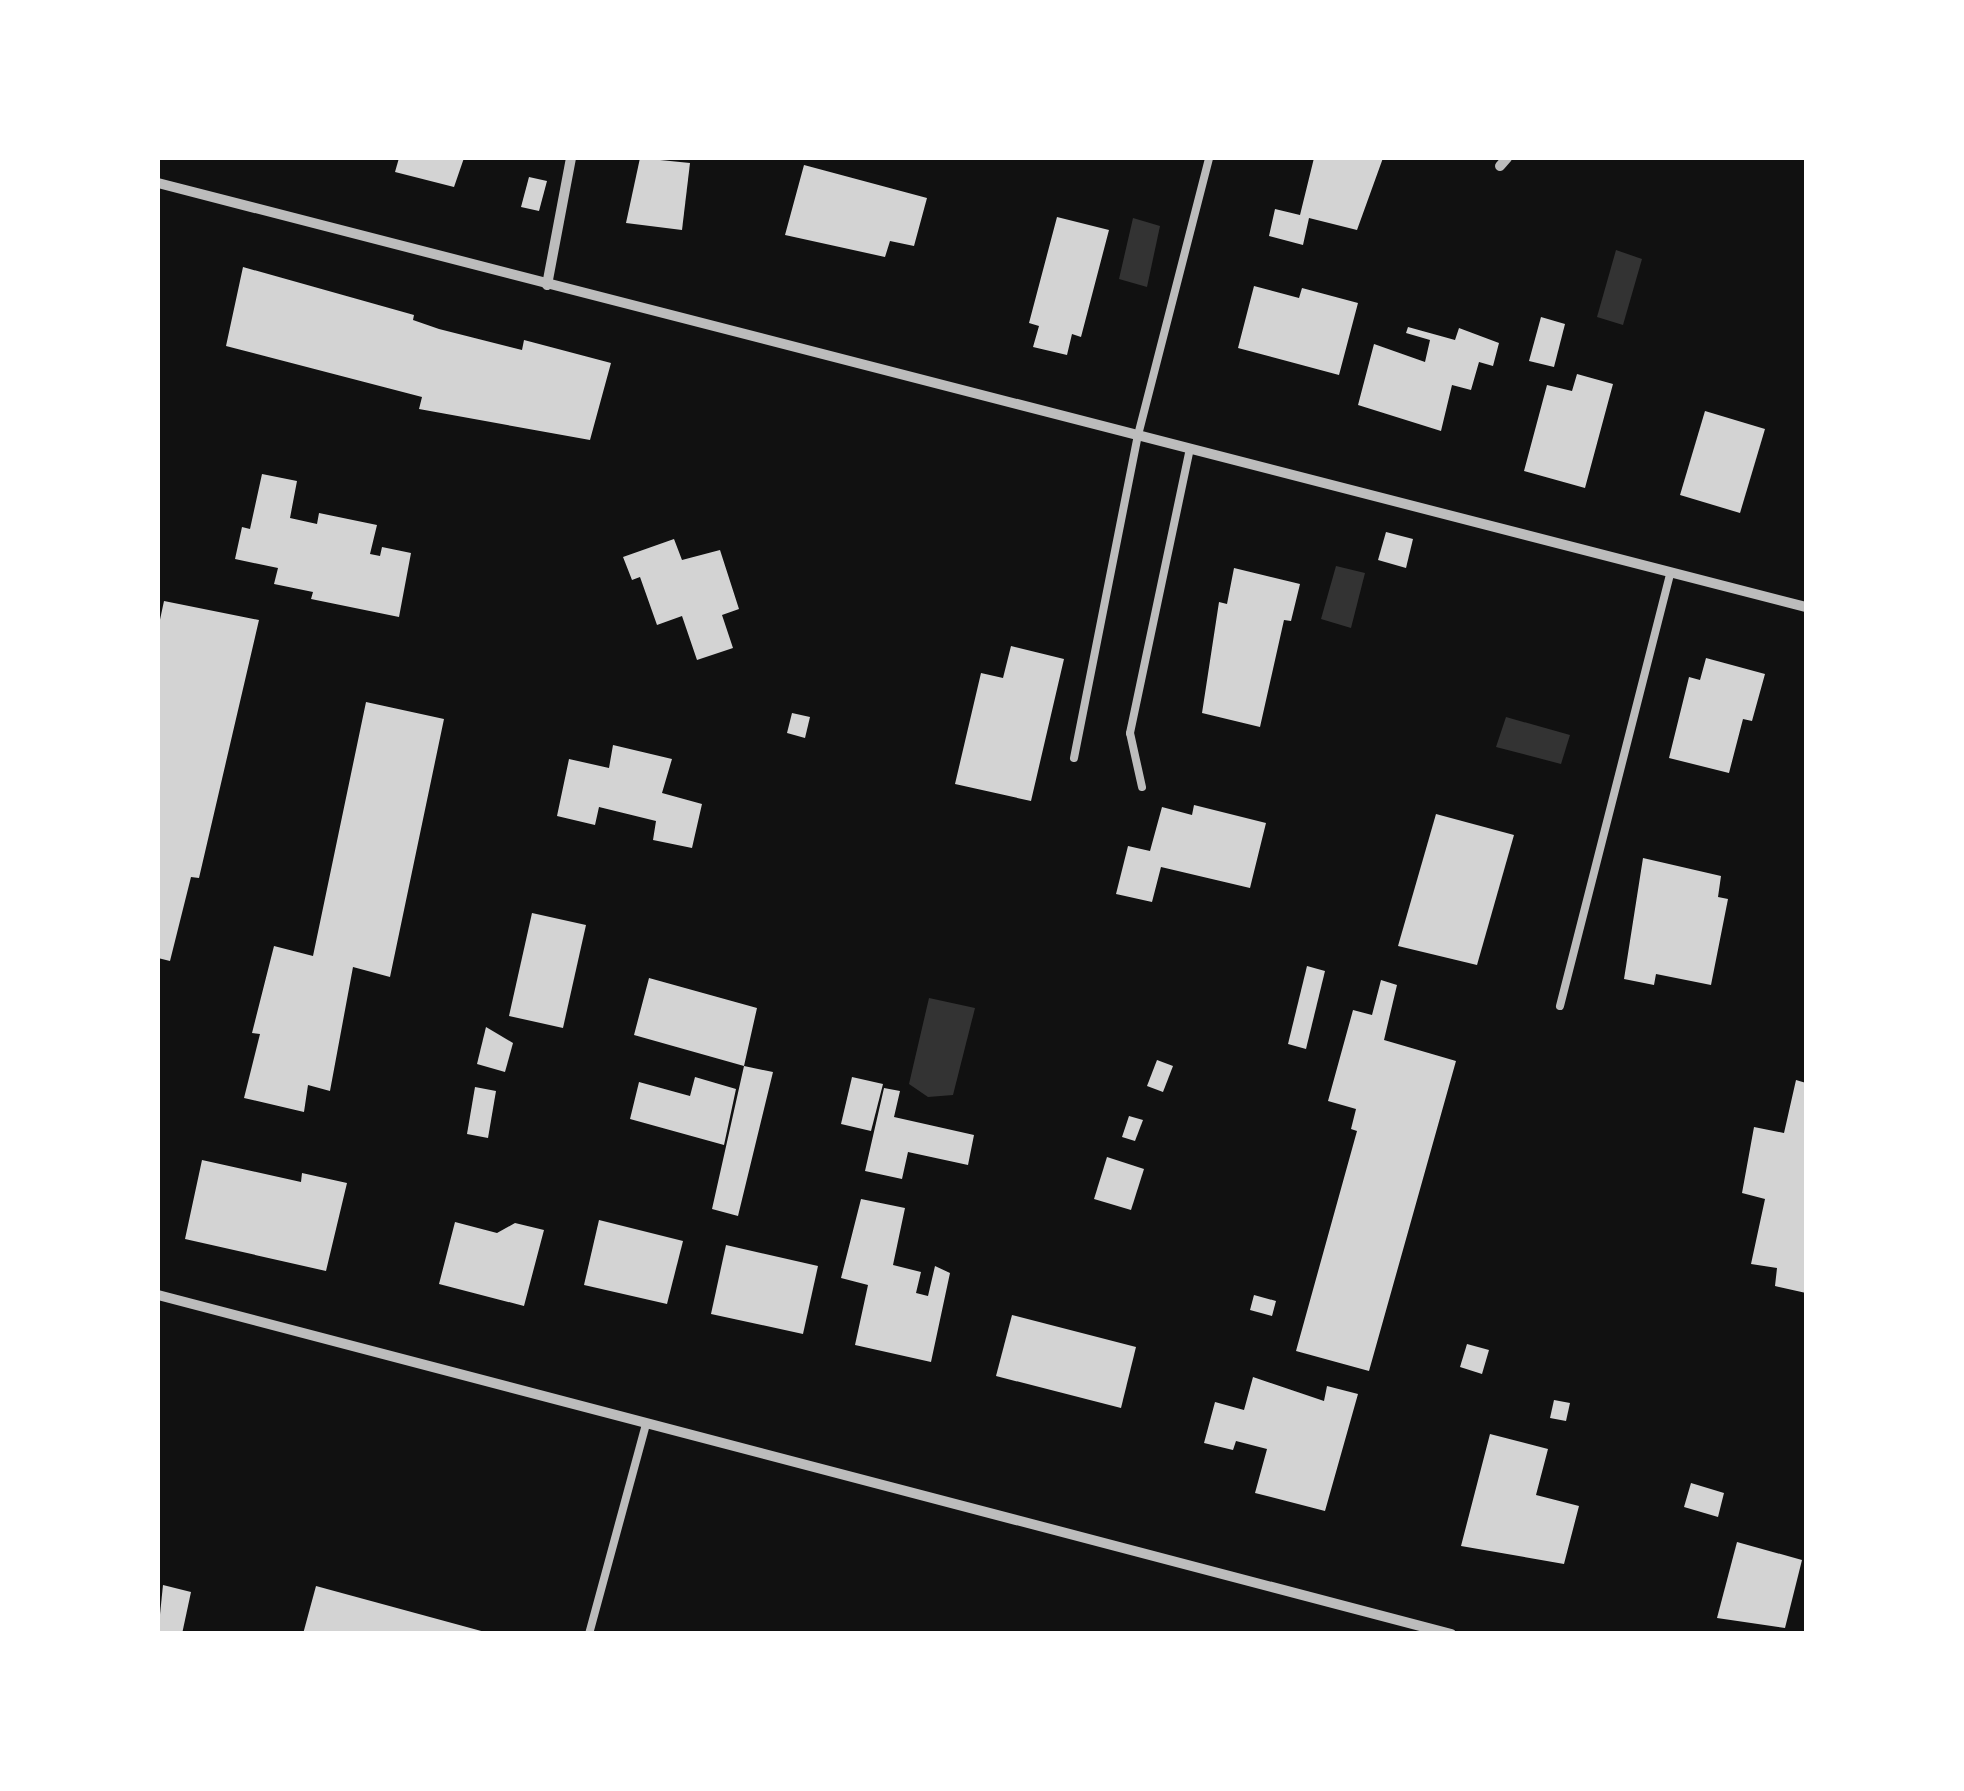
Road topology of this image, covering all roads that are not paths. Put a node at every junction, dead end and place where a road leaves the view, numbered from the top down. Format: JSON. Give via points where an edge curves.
{"nodes":[{"id":1,"x":572,"y":158,"type":"edge"},
{"id":2,"x":1209,"y":158,"type":"edge"},
{"id":3,"x":158,"y":184,"type":"edge"},
{"id":4,"x":546,"y":285,"type":"junction"},
{"id":5,"x":1138,"y":435,"type":"junction"},
{"id":6,"x":1190,"y":448,"type":"junction"},
{"id":7,"x":1671,"y":572,"type":"junction"},
{"id":8,"x":1806,"y":607,"type":"edge"},
{"id":9,"x":1074,"y":758,"type":"dead end"},
{"id":10,"x":1142,"y":788,"type":"dead end"},
{"id":11,"x":1560,"y":1006,"type":"dead end"},
{"id":12,"x":158,"y":1294,"type":"edge"},
{"id":13,"x":646,"y":1424,"type":"junction"},
{"id":14,"x":589,"y":1634,"type":"edge"},
{"id":15,"x":1452,"y":1634,"type":"edge"}],
"edges":[{"from":1,"to":4,"type":"street"},
{"from":2,"to":5,"type":"lane"},
{"from":3,"to":4,"type":"street"},
{"from":4,"to":5,"type":"street"},
{"from":5,"to":6,"type":"street"},
{"from":5,"to":9,"type":"lane"},
{"from":6,"to":7,"type":"street"},
{"from":6,"to":10,"type":"lane","via":[[1130,732]]},
{"from":7,"to":8,"type":"street"},
{"from":7,"to":11,"type":"lane"},
{"from":12,"to":13,"type":"street"},
{"from":13,"to":14,"type":"lane"},
{"from":13,"to":15,"type":"street"}]}
